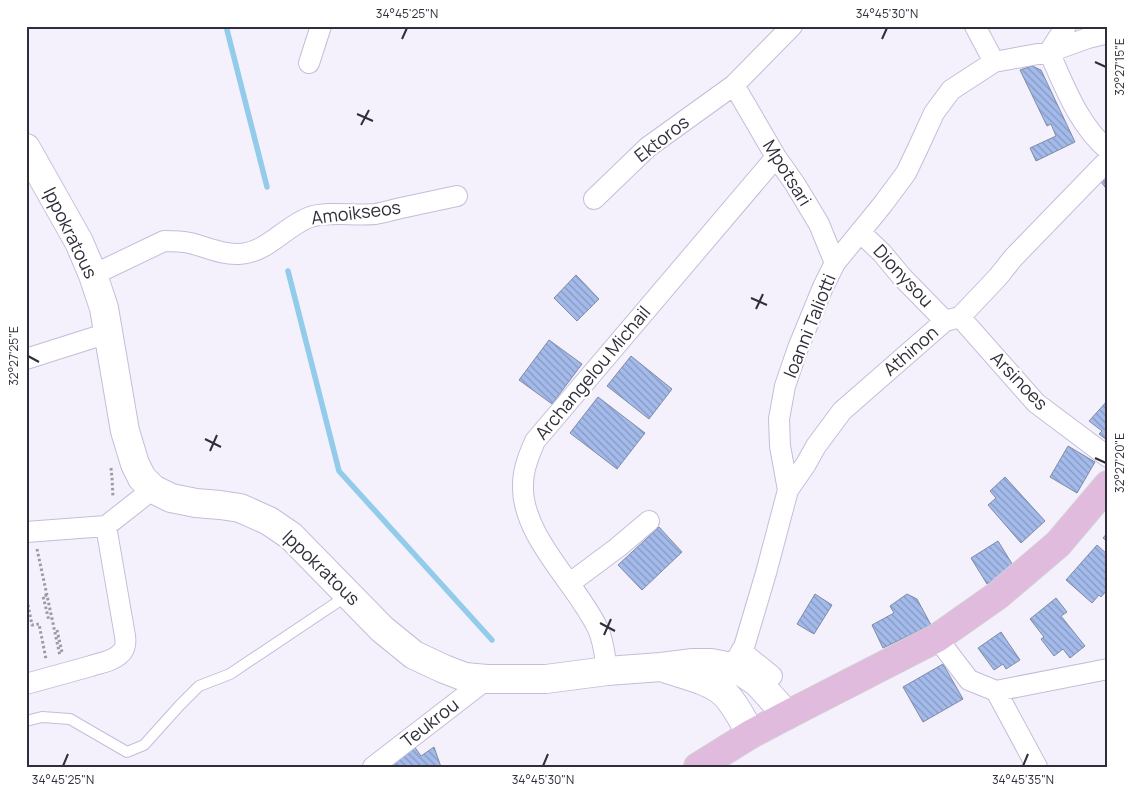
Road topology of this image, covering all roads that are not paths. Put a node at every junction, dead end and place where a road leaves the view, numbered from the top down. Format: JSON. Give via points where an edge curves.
{"nodes":[{"id":1,"x":322,"y":26,"type":"edge"},
{"id":2,"x":792,"y":26,"type":"edge"},
{"id":3,"x":975,"y":26,"type":"edge"},
{"id":4,"x":1066,"y":26,"type":"edge"},
{"id":5,"x":1108,"y":33,"type":"edge"},
{"id":6,"x":1049,"y":52,"type":"junction"},
{"id":7,"x":994,"y":62,"type":"junction"},
{"id":8,"x":308,"y":63,"type":"dead end"},
{"id":9,"x":734,"y":86,"type":"junction"},
{"id":10,"x":26,"y":148,"type":"edge"},
{"id":11,"x":1108,"y":150,"type":"edge"},
{"id":12,"x":776,"y":157,"type":"junction"},
{"id":13,"x":1108,"y":160,"type":"edge"},
{"id":14,"x":457,"y":196,"type":"dead end"},
{"id":15,"x":594,"y":198,"type":"dead end"},
{"id":16,"x":860,"y":232,"type":"junction"},
{"id":17,"x":835,"y":263,"type":"junction"},
{"id":18,"x":93,"y":275,"type":"junction"},
{"id":19,"x":952,"y":319,"type":"junction"},
{"id":20,"x":108,"y":333,"type":"junction"},
{"id":21,"x":26,"y":359,"type":"edge"},
{"id":22,"x":1108,"y":456,"type":"edge"},
{"id":23,"x":1108,"y":485,"type":"edge"},
{"id":24,"x":153,"y":489,"type":"junction"},
{"id":25,"x":788,"y":490,"type":"junction"},
{"id":26,"x":649,"y":521,"type":"dead end"},
{"id":27,"x":106,"y":526,"type":"junction"},
{"id":28,"x":31,"y":537,"type":"edge"},
{"id":29,"x":570,"y":583,"type":"junction"},
{"id":30,"x":349,"y":594,"type":"junction"},
{"id":31,"x":937,"y":638,"type":"junction"},
{"id":32,"x":737,"y":659,"type":"junction"},
{"id":33,"x":661,"y":667,"type":"junction"},
{"id":34,"x":1108,"y":669,"type":"edge"},
{"id":35,"x":607,"y":671,"type":"junction"},
{"id":36,"x":772,"y":676,"type":"dead end"},
{"id":37,"x":487,"y":680,"type":"junction"},
{"id":38,"x":26,"y":684,"type":"edge"},
{"id":39,"x":996,"y":691,"type":"junction"},
{"id":40,"x":787,"y":714,"type":"junction"},
{"id":41,"x":26,"y":721,"type":"edge"},
{"id":42,"x":751,"y":734,"type":"junction"},
{"id":43,"x":373,"y":767,"type":"edge"},
{"id":44,"x":698,"y":767,"type":"edge"},
{"id":45,"x":1037,"y":767,"type":"edge"}],
"edges":[{"from":1,"to":8,"type":"street"},
{"from":2,"to":9,"type":"street","name":"Ektoros"},
{"from":3,"to":7,"type":"street"},
{"from":4,"to":6,"type":"street"},
{"from":5,"to":6,"type":"street","name":"Ioanni Taliotti"},
{"from":6,"to":7,"type":"street","name":"Ioanni Taliotti"},
{"from":6,"to":11,"type":"street","via":[[1084,124]]},
{"from":7,"to":16,"type":"street","name":"Ioanni Taliotti","via":[[951,90],[942,101],[906,173]]},
{"from":9,"to":12,"type":"street","name":"Mpotsari"},
{"from":9,"to":15,"type":"street","name":"Ektoros","via":[[648,147]]},
{"from":10,"to":18,"type":"street","name":"Ippokratous","via":[[79,242]]},
{"from":12,"to":17,"type":"street","name":"Mpotsari","via":[[796,184]]},
{"from":12,"to":29,"type":"street","name":"Archangelou Michail","via":[[535,441],[527,462],[524,502],[529,519],[546,549]]},
{"from":13,"to":19,"type":"street","name":"Athinon","via":[[1012,258],[998,277]]},
{"from":14,"to":18,"type":"street","name":"Amoikseos","via":[[374,214],[310,217],[254,251],[240,254],[190,243],[164,242]]},
{"from":16,"to":17,"type":"street","name":"Ioanni Taliotti"},
{"from":16,"to":19,"type":"street","name":"Dionysou","via":[[902,277]]},
{"from":17,"to":25,"type":"street","name":"Ioanni Taliotti","via":[[798,348],[779,419]]},
{"from":18,"to":20,"type":"street","name":"Ippokratous"},
{"from":19,"to":22,"type":"street","name":"Arsinoes","via":[[1036,403]]},
{"from":19,"to":25,"type":"street","name":"Athinon","via":[[842,411]]},
{"from":20,"to":21,"type":"street"},
{"from":20,"to":24,"type":"street","name":"Ippokratous","via":[[135,464]]},
{"from":23,"to":31,"type":"main road","via":[[1058,544],[998,595]]},
{"from":24,"to":27,"type":"street"},
{"from":24,"to":30,"type":"street","name":"Ippokratous","via":[[171,498],[240,508],[269,521],[292,536]]},
{"from":25,"to":32,"type":"street","name":"Ioanni Taliotti","via":[[744,647]]},
{"from":26,"to":29,"type":"street"},
{"from":27,"to":28,"type":"street"},
{"from":27,"to":38,"type":"street","via":[[125,636],[124,648],[109,661]]},
{"from":29,"to":35,"type":"street","name":"Archangelou Michail","via":[[599,631]]},
{"from":30,"to":37,"type":"street","name":"Ippokratous","via":[[382,629],[414,655],[465,677]]},
{"from":30,"to":41,"type":"lane","via":[[230,674],[199,686],[144,745],[126,752],[70,719],[42,717]]},
{"from":31,"to":39,"type":"street","via":[[969,680]]},
{"from":31,"to":40,"type":"main road"},
{"from":32,"to":33,"type":"street","name":"Ippokratous"},
{"from":32,"to":36,"type":"street"},
{"from":32,"to":40,"type":"street","name":"Ippokratous","via":[[745,674]]},
{"from":33,"to":35,"type":"street","name":"Ippokratous"},
{"from":33,"to":42,"type":"street","name":"Ippokratous","via":[[707,683],[724,693]]},
{"from":34,"to":39,"type":"street"},
{"from":35,"to":37,"type":"street","name":"Ippokratous","via":[[546,679]]},
{"from":37,"to":43,"type":"street","name":"Teukrou"},
{"from":39,"to":45,"type":"street"},
{"from":40,"to":42,"type":"main road"},
{"from":42,"to":44,"type":"main road"}]}
